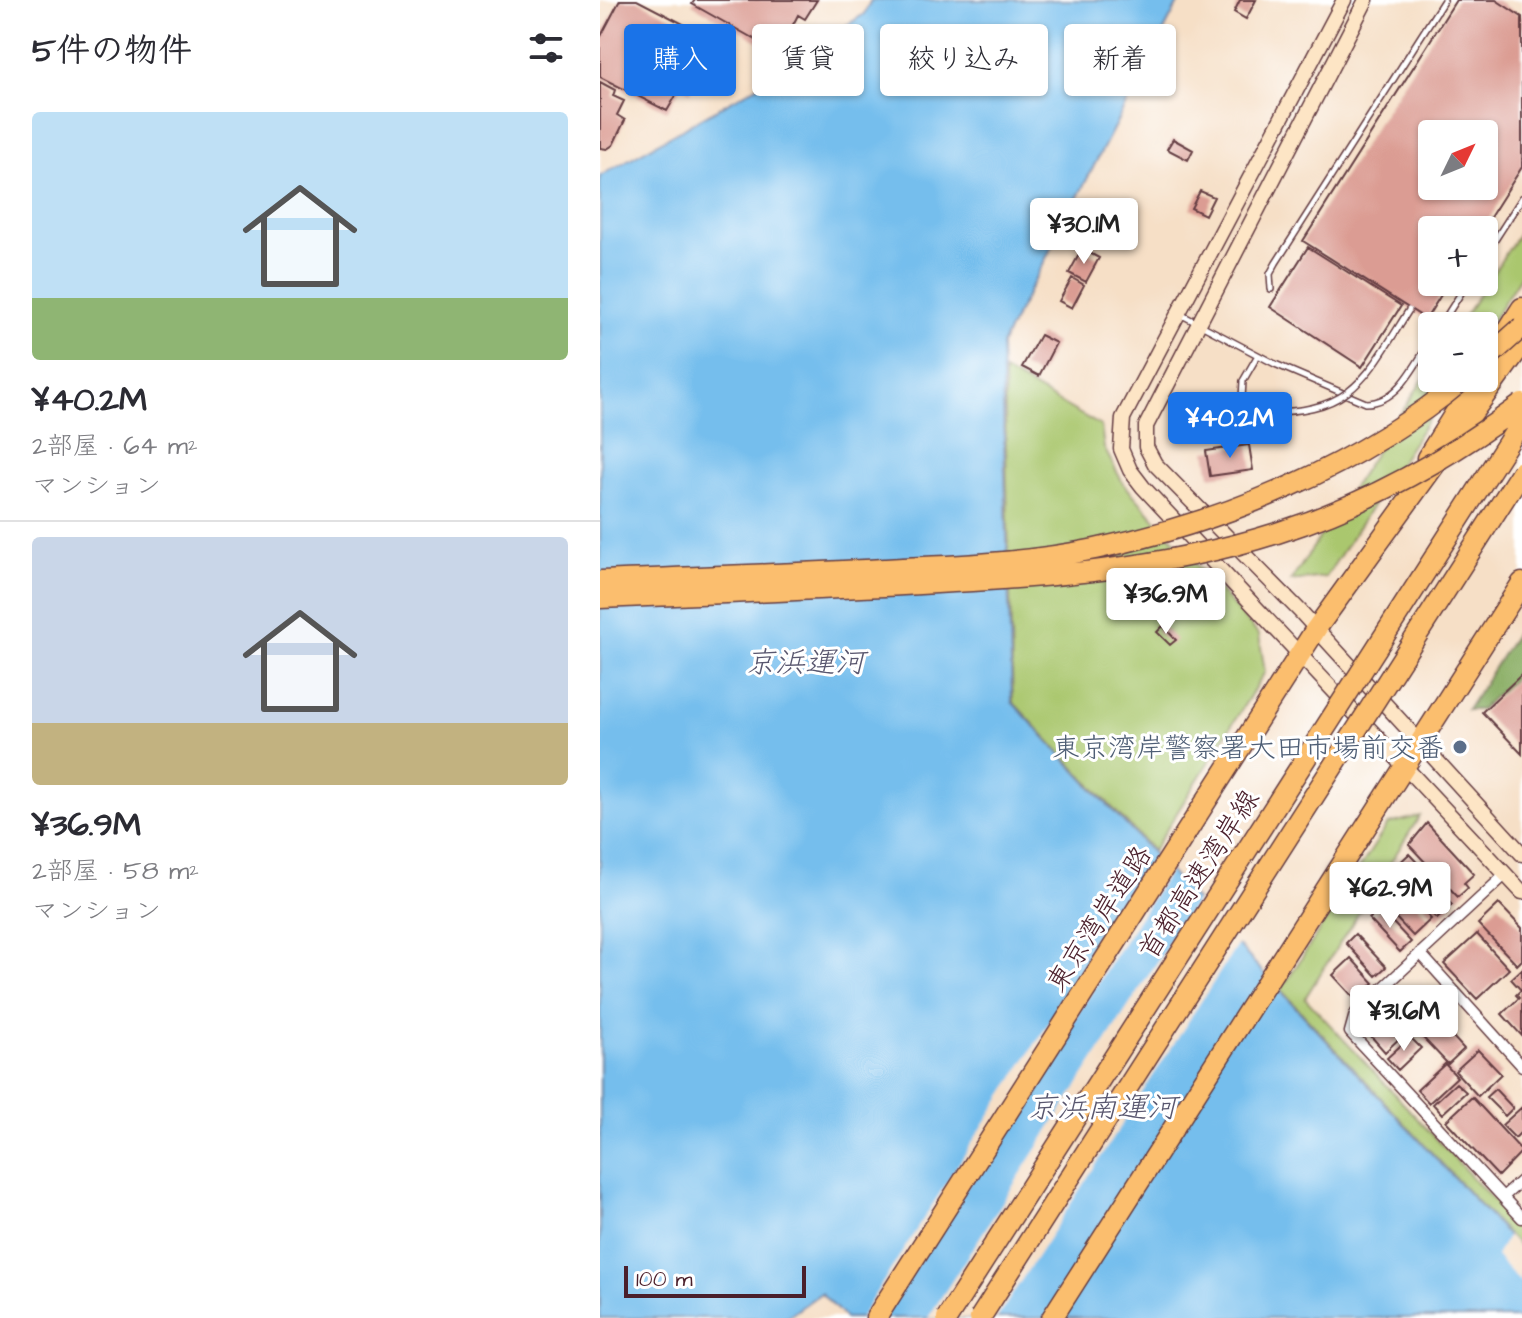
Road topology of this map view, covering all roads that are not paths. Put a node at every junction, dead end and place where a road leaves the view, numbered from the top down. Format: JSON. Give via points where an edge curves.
{"nodes":[{"id":1,"x":1344,"y":0,"type":"edge"},
{"id":2,"x":1366,"y":0,"type":"edge"},
{"id":3,"x":1444,"y":0,"type":"edge"},
{"id":4,"x":1522,"y":198,"type":"edge"},
{"id":5,"x":1498,"y":235,"type":"edge"},
{"id":6,"x":1271,"y":289,"type":"dead end"},
{"id":7,"x":1522,"y":308,"type":"edge"},
{"id":8,"x":1409,"y":310,"type":"dead end"},
{"id":9,"x":1177,"y":313,"type":"junction"},
{"id":10,"x":1197,"y":324,"type":"junction"},
{"id":11,"x":1522,"y":327,"type":"edge"},
{"id":12,"x":1522,"y":344,"type":"edge"},
{"id":13,"x":1498,"y":346,"type":"edge"},
{"id":14,"x":1498,"y":348,"type":"edge"},
{"id":15,"x":1258,"y":355,"type":"junction"},
{"id":16,"x":1418,"y":358,"type":"edge"},
{"id":17,"x":1446,"y":392,"type":"edge"},
{"id":18,"x":1468,"y":392,"type":"edge"},
{"id":19,"x":1522,"y":404,"type":"edge"},
{"id":20,"x":1522,"y":421,"type":"edge"},
{"id":21,"x":1522,"y":471,"type":"edge"},
{"id":22,"x":1371,"y":550,"type":"junction"},
{"id":23,"x":600,"y":581,"type":"edge"},
{"id":24,"x":1522,"y":583,"type":"edge"},
{"id":25,"x":600,"y":598,"type":"edge"},
{"id":26,"x":1316,"y":629,"type":"junction"},
{"id":27,"x":1300,"y":654,"type":"junction"},
{"id":28,"x":1418,"y":744,"type":"junction"},
{"id":29,"x":1406,"y":764,"type":"junction"},
{"id":30,"x":1522,"y":854,"type":"edge"},
{"id":31,"x":1506,"y":874,"type":"junction"},
{"id":32,"x":1522,"y":892,"type":"edge"},
{"id":33,"x":1420,"y":953,"type":"junction"},
{"id":34,"x":1522,"y":1066,"type":"edge"},
{"id":35,"x":1522,"y":1180,"type":"edge"},
{"id":36,"x":1503,"y":1197,"type":"junction"},
{"id":37,"x":1522,"y":1218,"type":"edge"},
{"id":38,"x":876,"y":1318,"type":"edge"},
{"id":39,"x":947,"y":1318,"type":"edge"},
{"id":40,"x":980,"y":1318,"type":"edge"},
{"id":41,"x":1052,"y":1318,"type":"edge"}],
"edges":[{"from":1,"to":9,"type":"street"},
{"from":2,"to":10,"type":"street"},
{"from":3,"to":6,"type":"lane","via":[[1276,263]]},
{"from":4,"to":5,"type":"lane"},
{"from":7,"to":13,"type":"highway"},
{"from":8,"to":15,"type":"lane","bridge":true,"via":[[1362,383],[1331,403],[1261,412],[1242,398],[1243,381]]},
{"from":9,"to":10,"type":"lane"},
{"from":9,"to":27,"type":"street","via":[[1123,418],[1125,460],[1153,498]]},
{"from":10,"to":15,"type":"lane"},
{"from":10,"to":26,"type":"street","via":[[1146,426],[1146,447],[1155,464]]},
{"from":11,"to":14,"type":"highway","bridge":true},
{"from":12,"to":22,"type":"highway","name":"東京湾岸道路"},
{"from":15,"to":16,"type":"lane","via":[[1366,403],[1392,395]]},
{"from":17,"to":23,"type":"highway","bridge":true,"via":[[1390,432],[1305,478],[1192,523],[1106,546],[929,567]]},
{"from":18,"to":22,"type":"highway","name":"東京湾岸道路"},
{"from":19,"to":25,"type":"highway","bridge":true,"via":[[1374,495],[1279,533],[1189,557],[1017,579]]},
{"from":20,"to":39,"type":"highway","name":"首都高速湾岸線","bridge":true},
{"from":21,"to":40,"type":"highway","name":"首都高速湾岸線","bridge":true},
{"from":22,"to":26,"type":"highway","name":"東京湾岸道路"},
{"from":24,"to":28,"type":"highway"},
{"from":26,"to":27,"type":"highway","name":"東京湾岸道路"},
{"from":26,"to":28,"type":"street"},
{"from":27,"to":29,"type":"street"},
{"from":27,"to":38,"type":"highway","name":"東京湾岸道路"},
{"from":28,"to":29,"type":"highway"},
{"from":28,"to":30,"type":"street"},
{"from":29,"to":31,"type":"street"},
{"from":29,"to":41,"type":"highway"},
{"from":31,"to":32,"type":"street"},
{"from":31,"to":33,"type":"street"},
{"from":33,"to":34,"type":"street"},
{"from":33,"to":36,"type":"street","via":[[1355,1014],[1350,1032]]},
{"from":35,"to":36,"type":"street"},
{"from":36,"to":37,"type":"street"}]}
